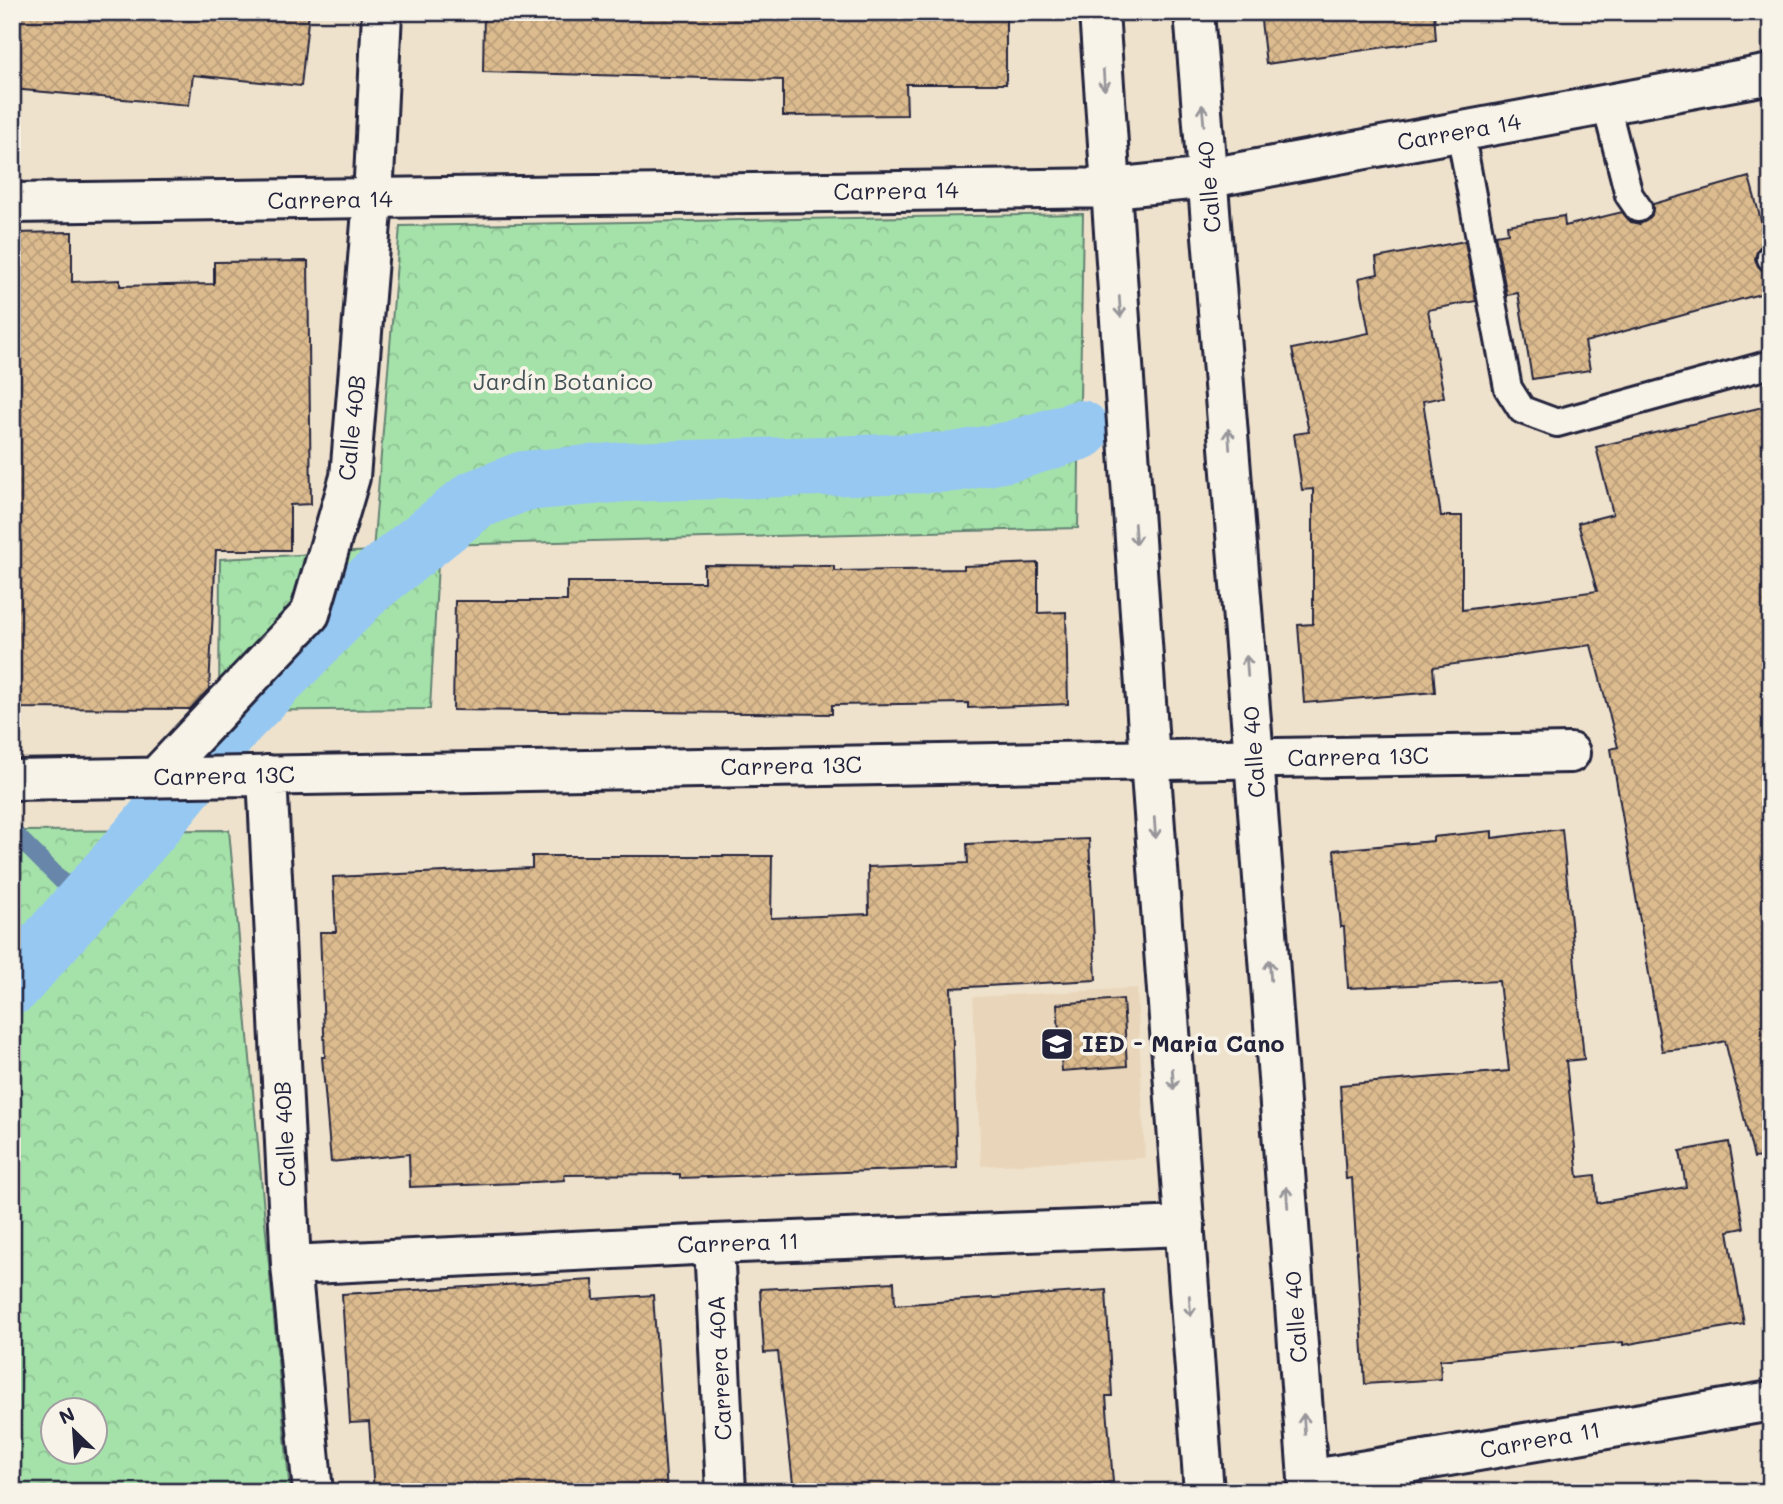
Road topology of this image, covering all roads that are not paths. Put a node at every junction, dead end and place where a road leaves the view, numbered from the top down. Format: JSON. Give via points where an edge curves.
{"nodes":[{"id":1,"x":382,"y":12,"type":"edge"},
{"id":2,"x":1099,"y":12,"type":"edge"},
{"id":3,"x":1194,"y":12,"type":"edge"},
{"id":4,"x":1771,"y":74,"type":"edge"},
{"id":5,"x":1606,"y":105,"type":"junction"},
{"id":6,"x":1460,"y":131,"type":"junction"},
{"id":7,"x":1209,"y":178,"type":"junction"},
{"id":8,"x":1111,"y":188,"type":"junction"},
{"id":9,"x":373,"y":199,"type":"junction"},
{"id":10,"x":12,"y":203,"type":"edge"},
{"id":11,"x":1639,"y":208,"type":"dead end"},
{"id":12,"x":1771,"y":364,"type":"edge"},
{"id":13,"x":1570,"y":753,"type":"dead end"},
{"id":14,"x":1254,"y":758,"type":"junction"},
{"id":15,"x":1150,"y":760,"type":"junction"},
{"id":16,"x":250,"y":775,"type":"junction"},
{"id":17,"x":163,"y":777,"type":"junction"},
{"id":18,"x":12,"y":780,"type":"edge"},
{"id":19,"x":1185,"y":1226,"type":"junction"},
{"id":20,"x":714,"y":1244,"type":"junction"},
{"id":21,"x":291,"y":1265,"type":"junction"},
{"id":22,"x":1771,"y":1401,"type":"edge"},
{"id":23,"x":1309,"y":1486,"type":"edge"},
{"id":24,"x":313,"y":1492,"type":"edge"},
{"id":25,"x":726,"y":1492,"type":"edge"},
{"id":26,"x":1203,"y":1492,"type":"edge"}],
"edges":[{"from":1,"to":9,"type":"street","name":"Calle 40B"},
{"from":2,"to":8,"type":"street","one_way":true},
{"from":7,"to":3,"type":"street","name":"Calle 40","one_way":true},
{"from":4,"to":5,"type":"street","name":"Carrera 14"},
{"from":5,"to":6,"type":"street","name":"Carrera 14"},
{"from":5,"to":11,"type":"lane","via":[[1629,195]]},
{"from":6,"to":7,"type":"street","name":"Carrera 14"},
{"from":6,"to":12,"type":"lane","via":[[1508,388],[1522,410],[1557,423]]},
{"from":7,"to":8,"type":"street","name":"Carrera 14"},
{"from":14,"to":7,"type":"street","name":"Calle 40","one_way":true},
{"from":8,"to":9,"type":"street","name":"Carrera 14"},
{"from":8,"to":15,"type":"street","one_way":true},
{"from":9,"to":10,"type":"street","name":"Carrera 14"},
{"from":9,"to":17,"type":"street","name":"Calle 40B","via":[[350,477],[310,614]]},
{"from":13,"to":14,"type":"street","name":"Carrera 13C"},
{"from":14,"to":15,"type":"street","name":"Carrera 13C"},
{"from":23,"to":14,"type":"street","name":"Calle 40","one_way":true},
{"from":15,"to":16,"type":"street","name":"Carrera 13C"},
{"from":15,"to":19,"type":"street","one_way":true},
{"from":16,"to":17,"type":"street","name":"Carrera 13C"},
{"from":16,"to":21,"type":"street","name":"Calle 40B"},
{"from":17,"to":18,"type":"street","name":"Carrera 13C"},
{"from":19,"to":20,"type":"street","name":"Carrera 11"},
{"from":19,"to":26,"type":"street","one_way":true},
{"from":20,"to":21,"type":"street","name":"Carrera 11"},
{"from":20,"to":25,"type":"street","name":"Carrera 40A"},
{"from":21,"to":24,"type":"street","name":"Calle 40B"},
{"from":22,"to":23,"type":"street","name":"Carrera 11"}]}
